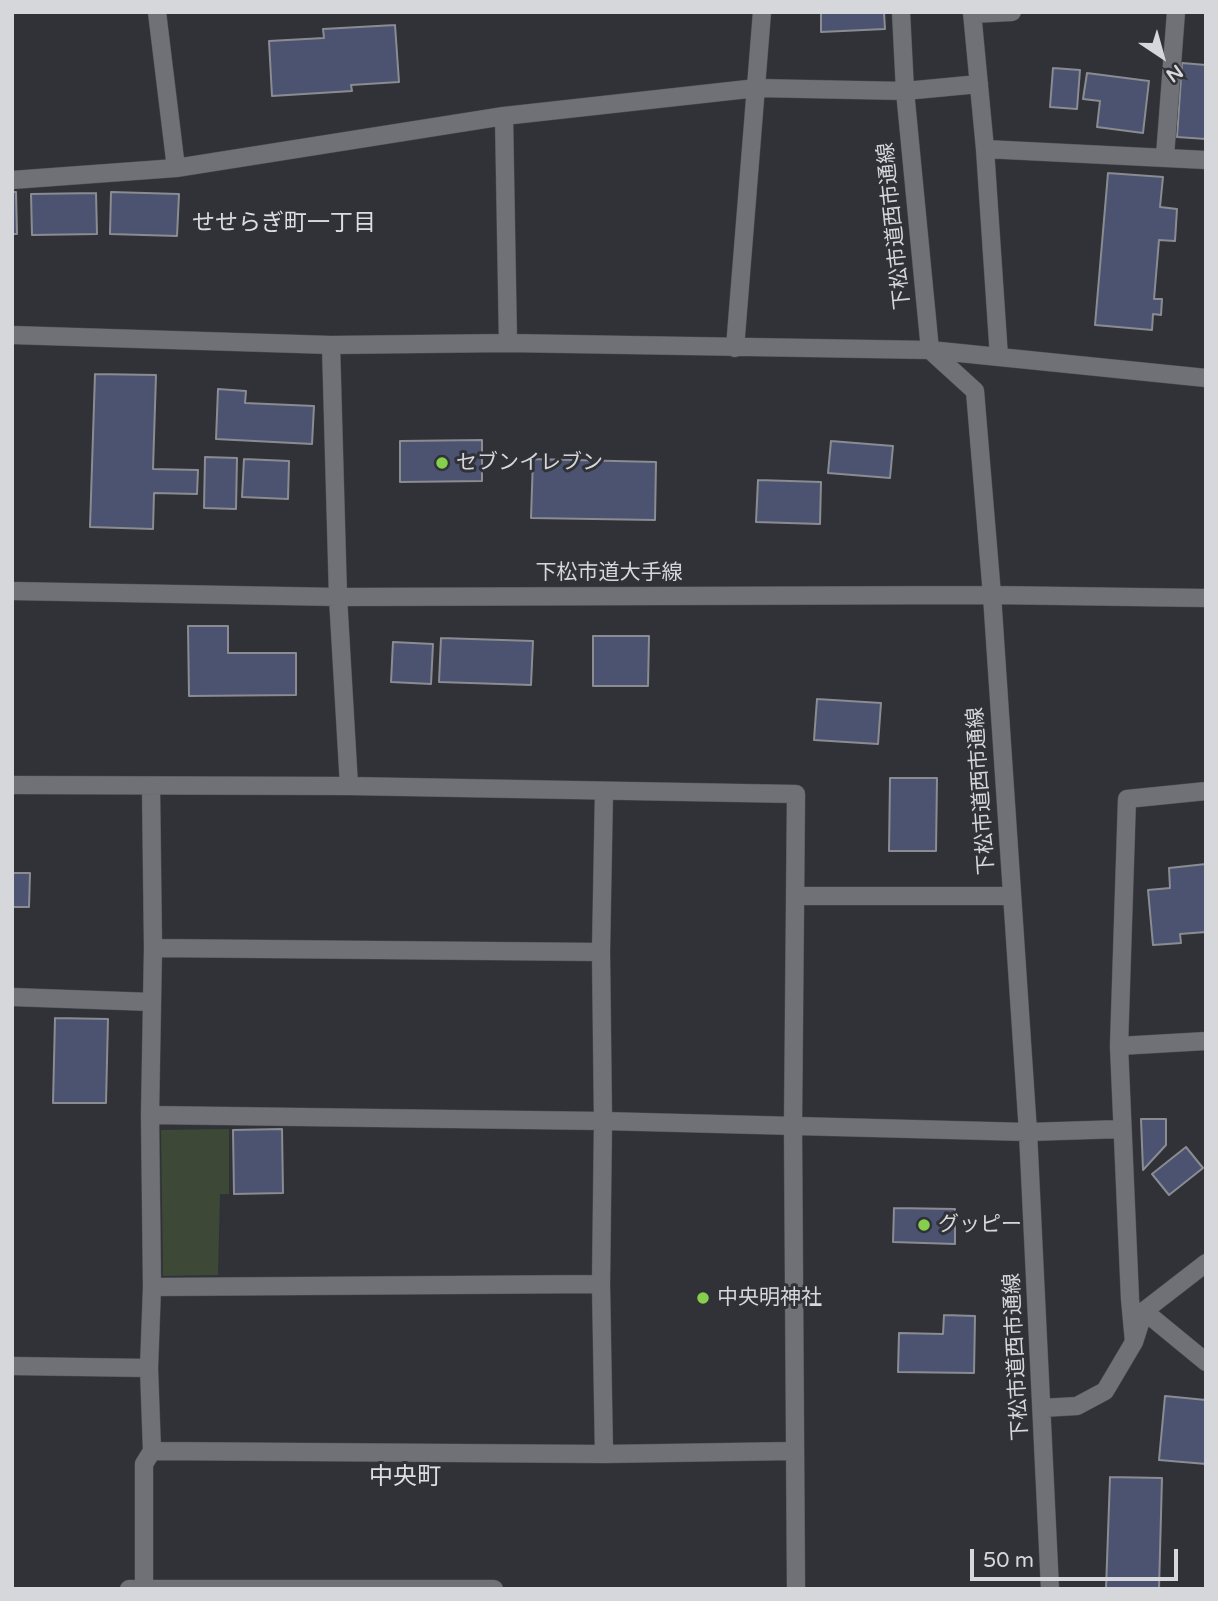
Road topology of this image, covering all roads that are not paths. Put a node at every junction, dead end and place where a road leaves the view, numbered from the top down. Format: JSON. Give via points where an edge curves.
{"nodes":[{"id":1,"x":158,"y":12,"type":"edge"},
{"id":2,"x":762,"y":12,"type":"edge"},
{"id":3,"x":901,"y":12,"type":"edge"},
{"id":4,"x":1012,"y":12,"type":"edge"},
{"id":5,"x":1176,"y":12,"type":"edge"},
{"id":6,"x":972,"y":13,"type":"edge"},
{"id":7,"x":979,"y":83,"type":"junction"},
{"id":8,"x":757,"y":88,"type":"junction"},
{"id":9,"x":905,"y":91,"type":"junction"},
{"id":10,"x":504,"y":116,"type":"junction"},
{"id":11,"x":985,"y":149,"type":"junction"},
{"id":12,"x":1165,"y":156,"type":"junction"},
{"id":13,"x":1206,"y":159,"type":"edge"},
{"id":14,"x":176,"y":168,"type":"junction"},
{"id":15,"x":12,"y":180,"type":"edge"},
{"id":16,"x":12,"y":335,"type":"edge"},
{"id":17,"x":508,"y":343,"type":"junction"},
{"id":18,"x":331,"y":345,"type":"junction"},
{"id":19,"x":735,"y":348,"type":"junction"},
{"id":20,"x":930,"y":351,"type":"junction"},
{"id":21,"x":999,"y":357,"type":"junction"},
{"id":22,"x":1206,"y":377,"type":"edge"},
{"id":23,"x":12,"y":591,"type":"edge"},
{"id":24,"x":992,"y":595,"type":"junction"},
{"id":25,"x":338,"y":597,"type":"junction"},
{"id":26,"x":1206,"y":598,"type":"edge"},
{"id":27,"x":12,"y":785,"type":"edge"},
{"id":28,"x":151,"y":786,"type":"junction"},
{"id":29,"x":349,"y":786,"type":"junction"},
{"id":30,"x":604,"y":791,"type":"junction"},
{"id":31,"x":1206,"y":791,"type":"edge"},
{"id":32,"x":796,"y":896,"type":"junction"},
{"id":33,"x":1012,"y":896,"type":"junction"},
{"id":34,"x":153,"y":948,"type":"junction"},
{"id":35,"x":601,"y":952,"type":"junction"},
{"id":36,"x":12,"y":997,"type":"edge"},
{"id":37,"x":152,"y":1002,"type":"junction"},
{"id":38,"x":1206,"y":1041,"type":"edge"},
{"id":39,"x":1119,"y":1046,"type":"junction"},
{"id":40,"x":150,"y":1115,"type":"junction"},
{"id":41,"x":603,"y":1121,"type":"junction"},
{"id":42,"x":793,"y":1127,"type":"junction"},
{"id":43,"x":1122,"y":1129,"type":"junction"},
{"id":44,"x":1028,"y":1132,"type":"junction"},
{"id":45,"x":1206,"y":1263,"type":"edge"},
{"id":46,"x":600,"y":1284,"type":"junction"},
{"id":47,"x":152,"y":1287,"type":"junction"},
{"id":48,"x":1144,"y":1311,"type":"junction"},
{"id":49,"x":1134,"y":1342,"type":"junction"},
{"id":50,"x":1206,"y":1362,"type":"edge"},
{"id":51,"x":12,"y":1366,"type":"edge"},
{"id":52,"x":149,"y":1368,"type":"junction"},
{"id":53,"x":1042,"y":1408,"type":"junction"},
{"id":54,"x":152,"y":1451,"type":"junction"},
{"id":55,"x":794,"y":1451,"type":"junction"},
{"id":56,"x":604,"y":1454,"type":"junction"},
{"id":57,"x":144,"y":1588,"type":"edge"},
{"id":58,"x":129,"y":1589,"type":"edge"},
{"id":59,"x":494,"y":1589,"type":"edge"},
{"id":60,"x":796,"y":1589,"type":"edge"},
{"id":61,"x":1050,"y":1589,"type":"edge"}],
"edges":[{"from":1,"to":14,"type":"street"},
{"from":2,"to":8,"type":"street"},
{"from":3,"to":9,"type":"street","name":"下松市道西市通線"},
{"from":4,"to":6,"type":"street"},
{"from":5,"to":12,"type":"street"},
{"from":6,"to":7,"type":"street"},
{"from":7,"to":9,"type":"street"},
{"from":7,"to":11,"type":"street"},
{"from":8,"to":9,"type":"street"},
{"from":8,"to":10,"type":"street"},
{"from":8,"to":19,"type":"street"},
{"from":9,"to":20,"type":"street","name":"下松市道西市通線"},
{"from":10,"to":14,"type":"street"},
{"from":10,"to":17,"type":"street"},
{"from":11,"to":12,"type":"street"},
{"from":11,"to":21,"type":"street"},
{"from":12,"to":13,"type":"street"},
{"from":14,"to":15,"type":"street"},
{"from":16,"to":18,"type":"street"},
{"from":17,"to":18,"type":"street"},
{"from":17,"to":19,"type":"street"},
{"from":18,"to":25,"type":"street"},
{"from":19,"to":20,"type":"street"},
{"from":20,"to":21,"type":"street"},
{"from":20,"to":24,"type":"street","name":"下松市道西市通線","via":[[975,391]]},
{"from":21,"to":22,"type":"street"},
{"from":23,"to":25,"type":"street","name":"下松市道大手線"},
{"from":24,"to":25,"type":"street","name":"下松市道大手線"},
{"from":24,"to":26,"type":"street","name":"下松市道大手線"},
{"from":24,"to":33,"type":"street","name":"下松市道西市通線"},
{"from":25,"to":29,"type":"street"},
{"from":27,"to":28,"type":"street"},
{"from":28,"to":29,"type":"street"},
{"from":28,"to":34,"type":"street"},
{"from":29,"to":30,"type":"street"},
{"from":30,"to":32,"type":"street","via":[[796,794]]},
{"from":30,"to":35,"type":"street"},
{"from":31,"to":39,"type":"street","via":[[1127,799]]},
{"from":32,"to":33,"type":"street"},
{"from":32,"to":42,"type":"street"},
{"from":33,"to":44,"type":"street","name":"下松市道西市通線"},
{"from":34,"to":35,"type":"street"},
{"from":34,"to":37,"type":"street"},
{"from":35,"to":41,"type":"street"},
{"from":36,"to":37,"type":"street"},
{"from":37,"to":40,"type":"street"},
{"from":38,"to":39,"type":"street"},
{"from":39,"to":43,"type":"street"},
{"from":40,"to":41,"type":"street"},
{"from":40,"to":47,"type":"street"},
{"from":41,"to":42,"type":"street"},
{"from":41,"to":46,"type":"street"},
{"from":42,"to":44,"type":"street"},
{"from":42,"to":55,"type":"street"},
{"from":43,"to":44,"type":"street"},
{"from":43,"to":49,"type":"street"},
{"from":44,"to":53,"type":"street","name":"下松市道西市通線"},
{"from":45,"to":48,"type":"street"},
{"from":46,"to":47,"type":"street"},
{"from":46,"to":56,"type":"street"},
{"from":47,"to":52,"type":"street"},
{"from":48,"to":49,"type":"street"},
{"from":48,"to":50,"type":"street"},
{"from":49,"to":53,"type":"street","via":[[1105,1391],[1077,1406]]},
{"from":51,"to":52,"type":"street"},
{"from":52,"to":54,"type":"street"},
{"from":53,"to":61,"type":"street","name":"下松市道西市通線"},
{"from":54,"to":56,"type":"street"},
{"from":54,"to":57,"type":"street","via":[[144,1464]]},
{"from":55,"to":56,"type":"street"},
{"from":55,"to":60,"type":"street"},
{"from":57,"to":58,"type":"street"},
{"from":57,"to":59,"type":"street"}]}
